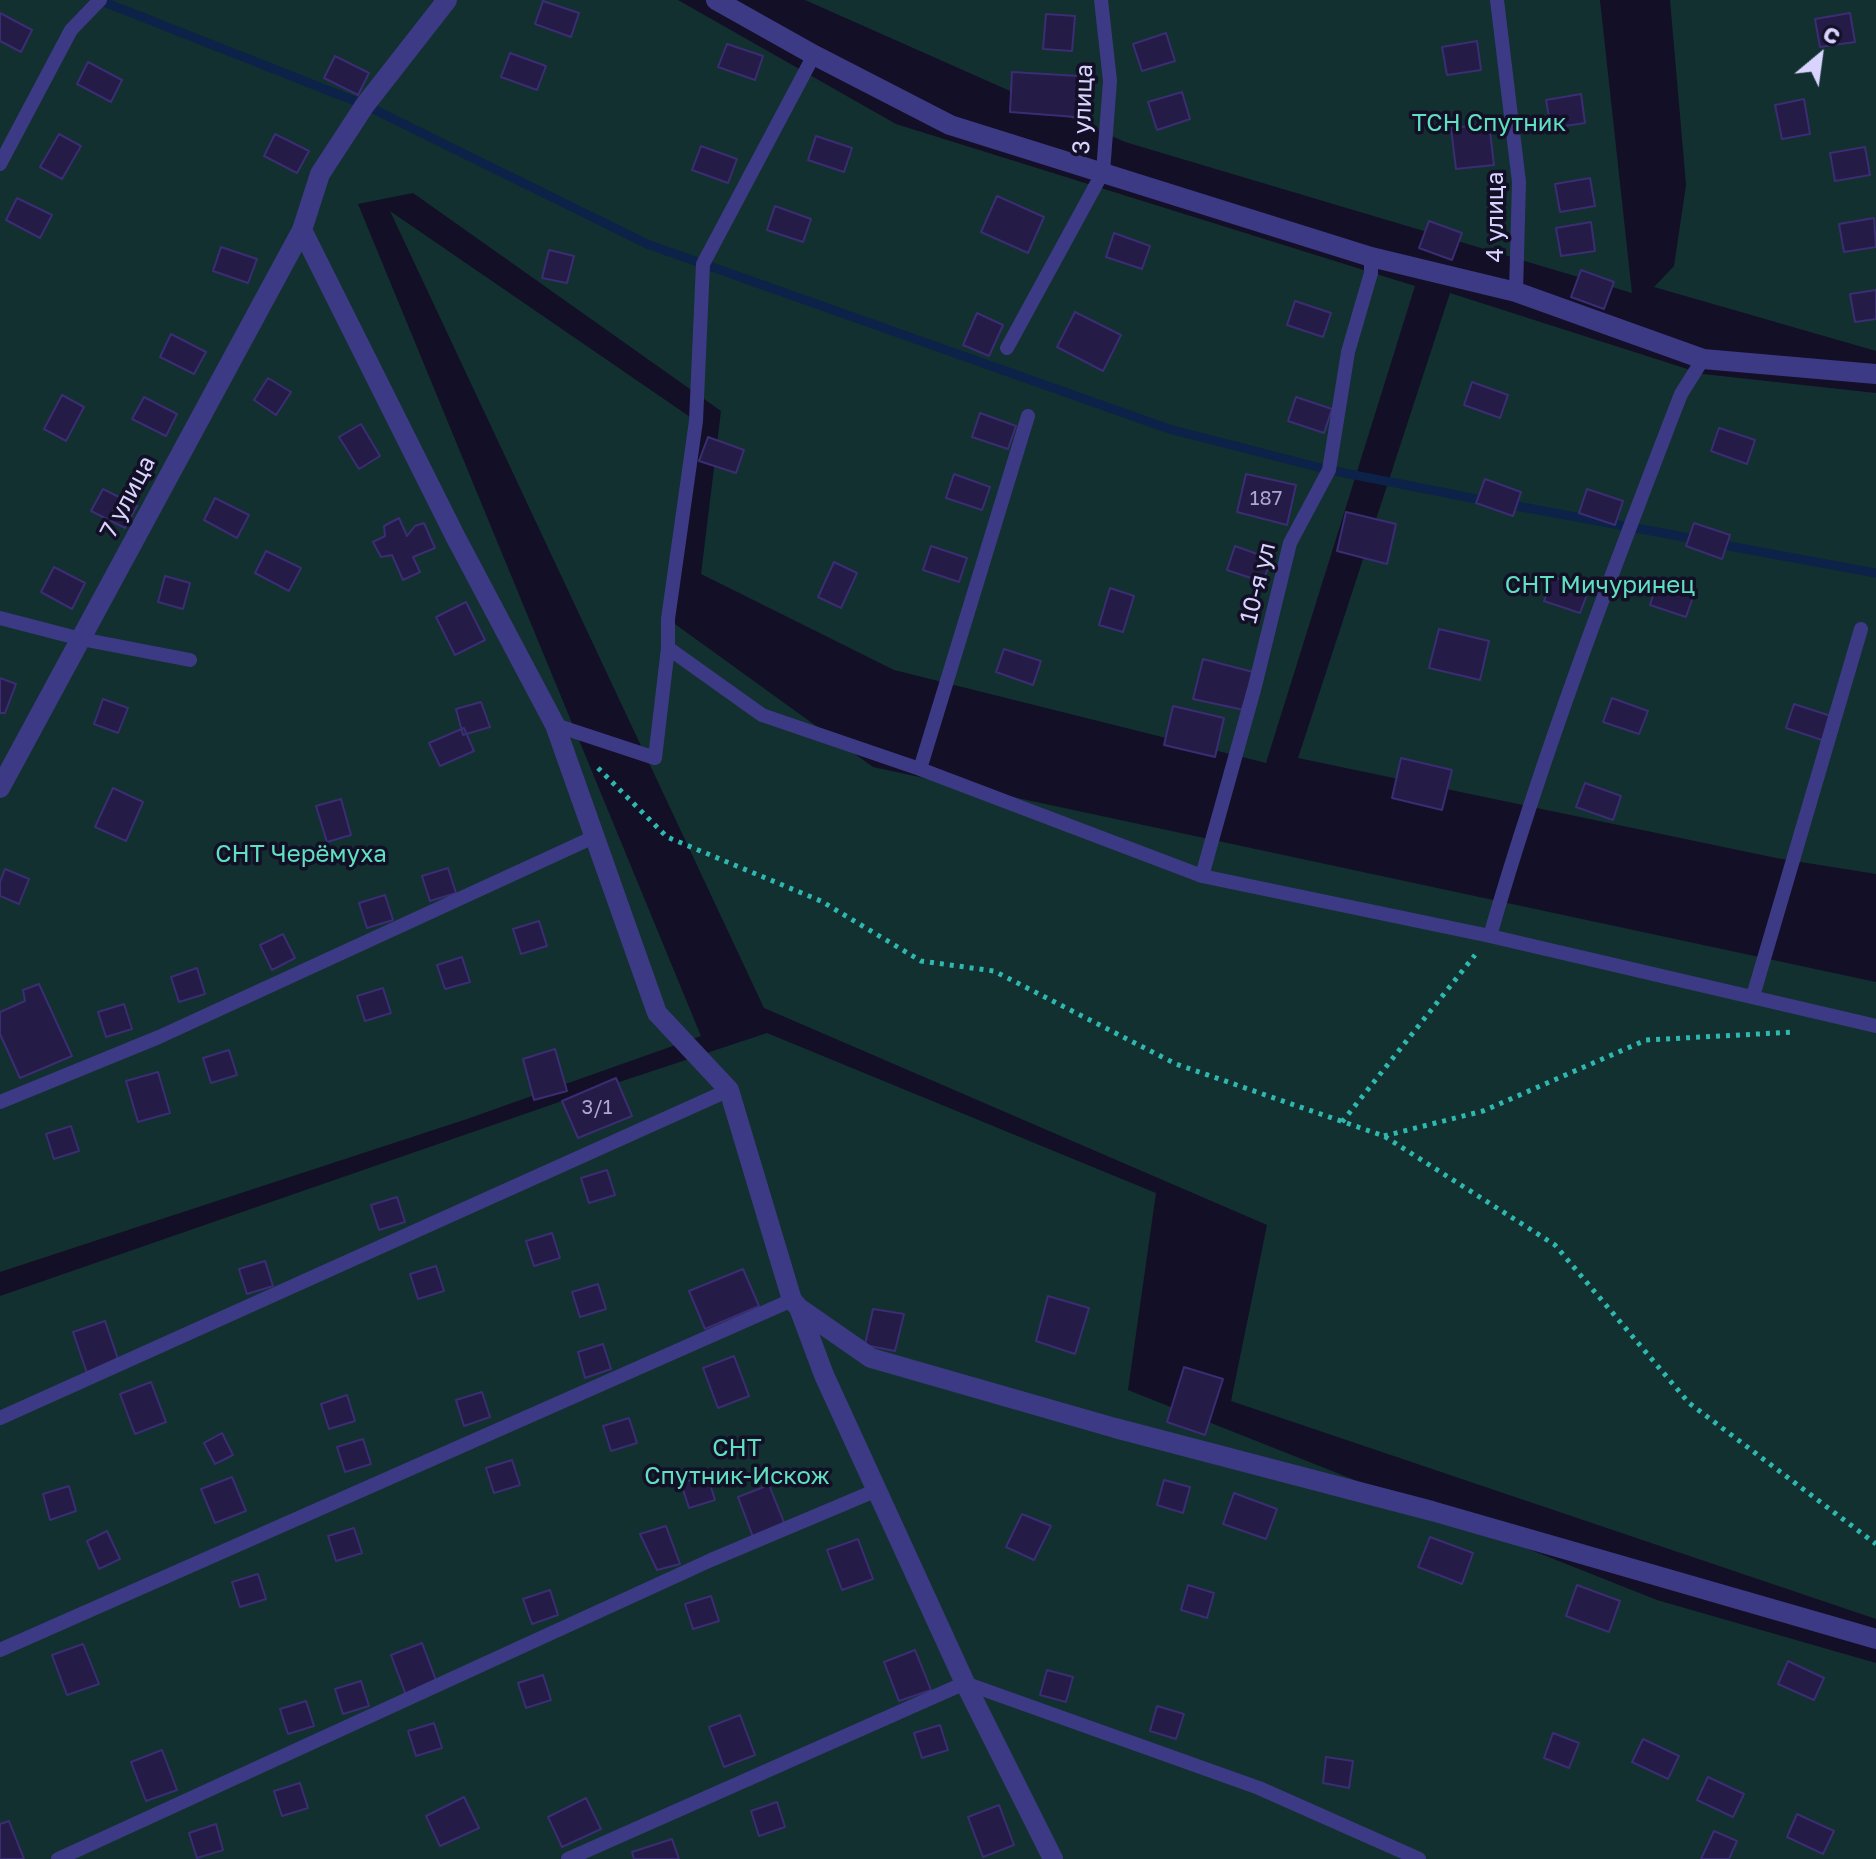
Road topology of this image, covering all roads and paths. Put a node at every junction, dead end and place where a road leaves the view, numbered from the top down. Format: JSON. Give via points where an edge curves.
{"nodes":[{"id":1,"x":100,"y":0,"type":"edge"},
{"id":2,"x":447,"y":0,"type":"edge"},
{"id":3,"x":716,"y":0,"type":"edge"},
{"id":4,"x":1101,"y":0,"type":"edge"},
{"id":5,"x":1497,"y":0,"type":"edge"},
{"id":6,"x":814,"y":55,"type":"junction"},
{"id":7,"x":0,"y":164,"type":"edge"},
{"id":8,"x":1103,"y":172,"type":"junction"},
{"id":9,"x":302,"y":230,"type":"junction"},
{"id":10,"x":1371,"y":257,"type":"junction"},
{"id":11,"x":1516,"y":292,"type":"junction"},
{"id":12,"x":1007,"y":348,"type":"dead end"},
{"id":13,"x":1703,"y":359,"type":"junction"},
{"id":14,"x":1876,"y":374,"type":"edge"},
{"id":15,"x":1028,"y":416,"type":"dead end"},
{"id":16,"x":0,"y":618,"type":"edge"},
{"id":17,"x":1861,"y":629,"type":"dead end"},
{"id":18,"x":81,"y":639,"type":"junction"},
{"id":19,"x":668,"y":648,"type":"junction"},
{"id":20,"x":190,"y":660,"type":"dead end"},
{"id":21,"x":555,"y":725,"type":"junction"},
{"id":22,"x":588,"y":759,"type":"dead end"},
{"id":23,"x":920,"y":769,"type":"junction"},
{"id":24,"x":0,"y":788,"type":"edge"},
{"id":25,"x":594,"y":837,"type":"junction"},
{"id":26,"x":1202,"y":876,"type":"junction"},
{"id":27,"x":1490,"y":936,"type":"junction"},
{"id":28,"x":1753,"y":996,"type":"junction"},
{"id":29,"x":1876,"y":1026,"type":"edge"},
{"id":30,"x":1805,"y":1031,"type":"dead end"},
{"id":31,"x":729,"y":1090,"type":"junction"},
{"id":32,"x":0,"y":1102,"type":"edge"},
{"id":33,"x":1342,"y":1122,"type":"junction"},
{"id":34,"x":1384,"y":1136,"type":"junction"},
{"id":35,"x":796,"y":1304,"type":"junction"},
{"id":36,"x":0,"y":1418,"type":"edge"},
{"id":37,"x":877,"y":1490,"type":"junction"},
{"id":38,"x":1876,"y":1544,"type":"edge"},
{"id":39,"x":1876,"y":1639,"type":"edge"},
{"id":40,"x":0,"y":1650,"type":"edge"},
{"id":41,"x":965,"y":1683,"type":"junction"},
{"id":42,"x":573,"y":1858,"type":"edge"},
{"id":43,"x":58,"y":1859,"type":"edge"},
{"id":44,"x":1053,"y":1859,"type":"edge"},
{"id":45,"x":1419,"y":1859,"type":"edge"}],
"edges":[{"from":1,"to":7,"type":"lane","via":[[71,30]]},
{"from":2,"to":9,"type":"street","name":"7 улица","via":[[365,105],[320,174]]},
{"from":3,"to":6,"type":"street"},
{"from":4,"to":8,"type":"lane","name":"3 улица","via":[[1110,81]]},
{"from":5,"to":11,"type":"lane","name":"4 улица","via":[[1519,182]]},
{"from":6,"to":8,"type":"street","via":[[950,125]]},
{"from":6,"to":19,"type":"lane","via":[[703,264],[696,421]]},
{"from":8,"to":10,"type":"street"},
{"from":8,"to":12,"type":"lane"},
{"from":9,"to":18,"type":"street","name":"7 улица"},
{"from":9,"to":21,"type":"street"},
{"from":10,"to":11,"type":"street"},
{"from":10,"to":26,"type":"lane","name":"10-я ул","via":[[1348,352],[1329,470],[1290,543]]},
{"from":11,"to":13,"type":"street"},
{"from":13,"to":14,"type":"street"},
{"from":13,"to":27,"type":"lane","via":[[1681,394],[1579,660]]},
{"from":15,"to":23,"type":"lane"},
{"from":16,"to":18,"type":"lane"},
{"from":17,"to":28,"type":"lane"},
{"from":18,"to":20,"type":"lane"},
{"from":18,"to":24,"type":"street","name":"7 улица"},
{"from":19,"to":21,"type":"lane","via":[[655,758]]},
{"from":19,"to":23,"type":"lane","via":[[762,715]]},
{"from":21,"to":25,"type":"street"},
{"from":22,"to":33,"type":"path","via":[[667,837],[821,901],[921,961],[994,971],[1176,1064]]},
{"from":23,"to":26,"type":"lane"},
{"from":25,"to":31,"type":"street","via":[[657,1013]]},
{"from":25,"to":32,"type":"lane","via":[[159,1037]]},
{"from":26,"to":27,"type":"lane"},
{"from":27,"to":28,"type":"lane"},
{"from":27,"to":33,"type":"path"},
{"from":28,"to":29,"type":"lane"},
{"from":30,"to":34,"type":"path","via":[[1646,1040],[1483,1111]]},
{"from":31,"to":35,"type":"street"},
{"from":31,"to":36,"type":"lane"},
{"from":33,"to":34,"type":"path"},
{"from":34,"to":38,"type":"path","via":[[1555,1245],[1689,1403]]},
{"from":35,"to":37,"type":"street"},
{"from":35,"to":39,"type":"street","via":[[871,1358]]},
{"from":35,"to":40,"type":"lane"},
{"from":37,"to":41,"type":"street"},
{"from":37,"to":43,"type":"lane","via":[[711,1560]]},
{"from":41,"to":42,"type":"lane"},
{"from":41,"to":44,"type":"street"},
{"from":41,"to":45,"type":"lane","via":[[1259,1788]]}]}
